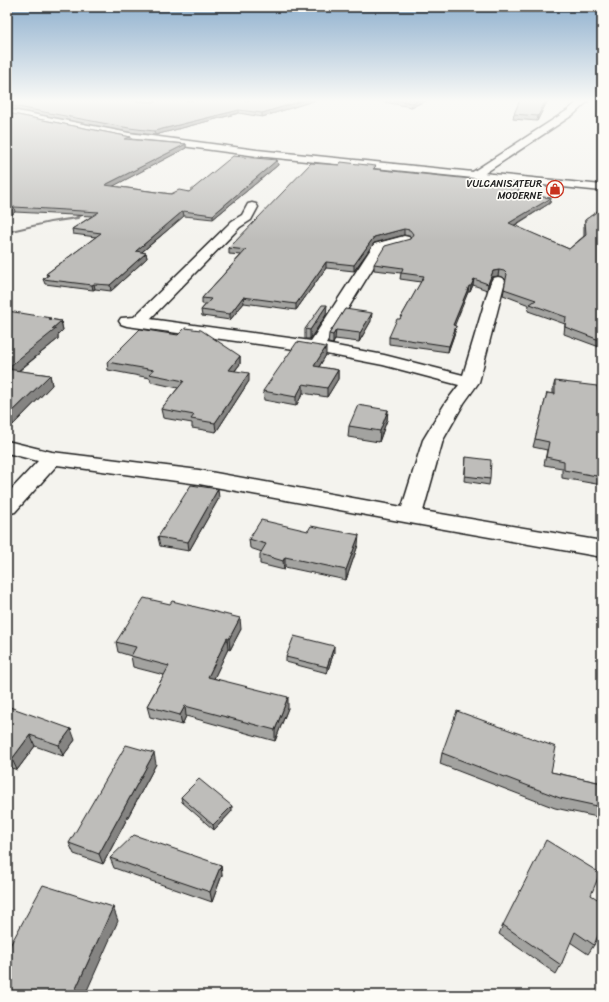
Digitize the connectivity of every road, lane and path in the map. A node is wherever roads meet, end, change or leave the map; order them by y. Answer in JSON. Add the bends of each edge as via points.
{"nodes":[{"id":1,"x":210,"y":147,"type":"edge"},
{"id":2,"x":518,"y":147,"type":"edge"},
{"id":3,"x":475,"y":175,"type":"junction"},
{"id":4,"x":602,"y":188,"type":"edge"},
{"id":5,"x":252,"y":207,"type":"dead end"},
{"id":6,"x":404,"y":240,"type":"edge"},
{"id":7,"x":498,"y":281,"type":"dead end"},
{"id":8,"x":316,"y":347,"type":"junction"},
{"id":9,"x":470,"y":382,"type":"junction"},
{"id":10,"x":7,"y":447,"type":"edge"},
{"id":11,"x":52,"y":458,"type":"junction"},
{"id":12,"x":7,"y":507,"type":"edge"},
{"id":13,"x":410,"y":516,"type":"junction"},
{"id":14,"x":602,"y":549,"type":"edge"}],
"edges":[{"from":1,"to":3,"type":"main road"},
{"from":2,"to":3,"type":"main road"},
{"from":3,"to":4,"type":"main road"},
{"from":5,"to":8,"type":"main road","via":[[250,215],[245,220],[236,224],[132,321]]},
{"from":6,"to":8,"type":"main road","via":[[379,247]]},
{"from":7,"to":9,"type":"main road"},
{"from":8,"to":9,"type":"main road","via":[[384,360]]},
{"from":9,"to":13,"type":"main road","via":[[433,440]]},
{"from":10,"to":11,"type":"main road"},
{"from":11,"to":12,"type":"main road"},
{"from":11,"to":13,"type":"main road","via":[[199,477]]},
{"from":13,"to":14,"type":"main road"}]}
